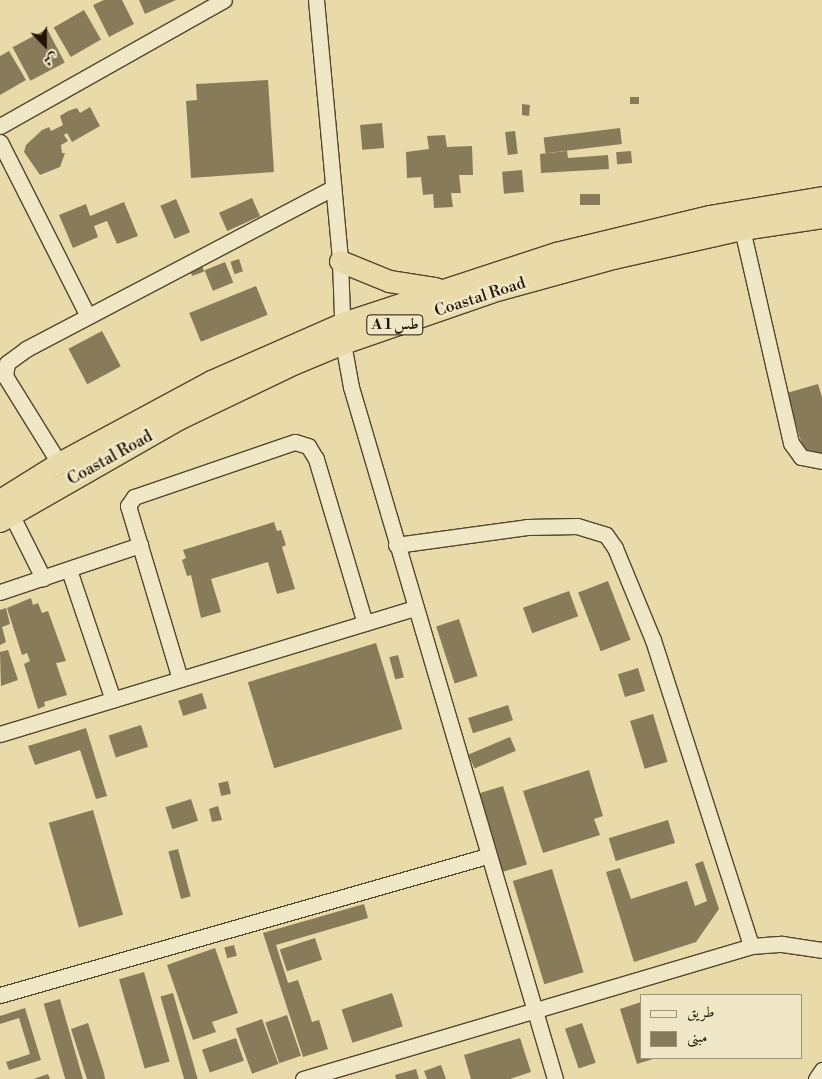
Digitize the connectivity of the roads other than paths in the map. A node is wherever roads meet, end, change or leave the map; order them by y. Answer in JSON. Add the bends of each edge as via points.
{"nodes":[{"id":1,"x":224,"y":0,"type":"edge"},
{"id":2,"x":316,"y":0,"type":"edge"},
{"id":3,"x":0,"y":126,"type":"edge"},
{"id":4,"x":0,"y":142,"type":"edge"},
{"id":5,"x":333,"y":188,"type":"junction"},
{"id":6,"x":822,"y":198,"type":"edge"},
{"id":7,"x":822,"y":217,"type":"edge"},
{"id":8,"x":742,"y":229,"type":"junction"},
{"id":9,"x":340,"y":261,"type":"junction"},
{"id":10,"x":443,"y":288,"type":"junction"},
{"id":11,"x":88,"y":316,"type":"junction"},
{"id":12,"x":343,"y":333,"type":"junction"},
{"id":13,"x":822,"y":461,"type":"edge"},
{"id":14,"x":59,"y":464,"type":"junction"},
{"id":15,"x":4,"y":512,"type":"edge"},
{"id":16,"x":140,"y":545,"type":"junction"},
{"id":17,"x":396,"y":545,"type":"junction"},
{"id":18,"x":69,"y":570,"type":"junction"},
{"id":19,"x":43,"y":578,"type":"junction"},
{"id":20,"x":0,"y":592,"type":"edge"},
{"id":21,"x":415,"y":608,"type":"junction"},
{"id":22,"x":364,"y":623,"type":"junction"},
{"id":23,"x":180,"y":679,"type":"junction"},
{"id":24,"x":114,"y":700,"type":"junction"},
{"id":25,"x":0,"y":734,"type":"edge"},
{"id":26,"x":487,"y":856,"type":"junction"},
{"id":27,"x":750,"y":946,"type":"junction"},
{"id":28,"x":822,"y":950,"type":"edge"},
{"id":29,"x":0,"y":995,"type":"edge"},
{"id":30,"x":532,"y":1009,"type":"junction"},
{"id":31,"x":822,"y":1070,"type":"edge"},
{"id":32,"x":304,"y":1079,"type":"edge"},
{"id":33,"x":555,"y":1079,"type":"edge"},
{"id":34,"x":816,"y":1079,"type":"edge"}],
"edges":[{"from":1,"to":3,"type":"street"},
{"from":2,"to":5,"type":"street"},
{"from":4,"to":11,"type":"street"},
{"from":5,"to":9,"type":"street"},
{"from":5,"to":11,"type":"street"},
{"from":6,"to":10,"type":"highway","name":"Coastal Road","number":"A 1 طس","via":[[637,232]]},
{"from":7,"to":8,"type":"highway","name":"Coastal Road","number":"A 1 طس"},
{"from":8,"to":12,"type":"highway","name":"Coastal Road","number":"A 1 طس","via":[[622,256]]},
{"from":8,"to":13,"type":"street","via":[[792,443],[801,457]]},
{"from":9,"to":10,"type":"highway","via":[[390,281]]},
{"from":9,"to":12,"type":"street"},
{"from":10,"to":12,"type":"highway","name":"Coastal Road","number":"A 1 طس"},
{"from":11,"to":14,"type":"street","via":[[26,348],[7,364],[5,376]]},
{"from":12,"to":14,"type":"highway","name":"Coastal Road","number":"A 1 طس","via":[[211,381]]},
{"from":12,"to":15,"type":"highway","name":"Coastal Road","number":"A 1 طس","via":[[295,363],[178,420]]},
{"from":12,"to":17,"type":"street","via":[[355,403]]},
{"from":14,"to":15,"type":"highway","name":"Coastal Road","number":"A 1 طس"},
{"from":15,"to":19,"type":"street"},
{"from":16,"to":18,"type":"street"},
{"from":16,"to":22,"type":"street","via":[[128,506],[134,498],[295,442],[308,446],[316,459]]},
{"from":16,"to":23,"type":"street"},
{"from":17,"to":21,"type":"street"},
{"from":17,"to":27,"type":"street","via":[[527,527],[577,526],[606,536],[615,548],[653,640]]},
{"from":18,"to":19,"type":"street"},
{"from":18,"to":24,"type":"street"},
{"from":19,"to":20,"type":"street"},
{"from":21,"to":22,"type":"street"},
{"from":21,"to":26,"type":"street"},
{"from":22,"to":23,"type":"street"},
{"from":23,"to":24,"type":"street"},
{"from":24,"to":25,"type":"street"},
{"from":26,"to":29,"type":"street"},
{"from":26,"to":30,"type":"street"},
{"from":27,"to":28,"type":"street","via":[[782,944]]},
{"from":27,"to":30,"type":"street"},
{"from":30,"to":32,"type":"street"},
{"from":30,"to":33,"type":"street"},
{"from":31,"to":34,"type":"street"}]}
